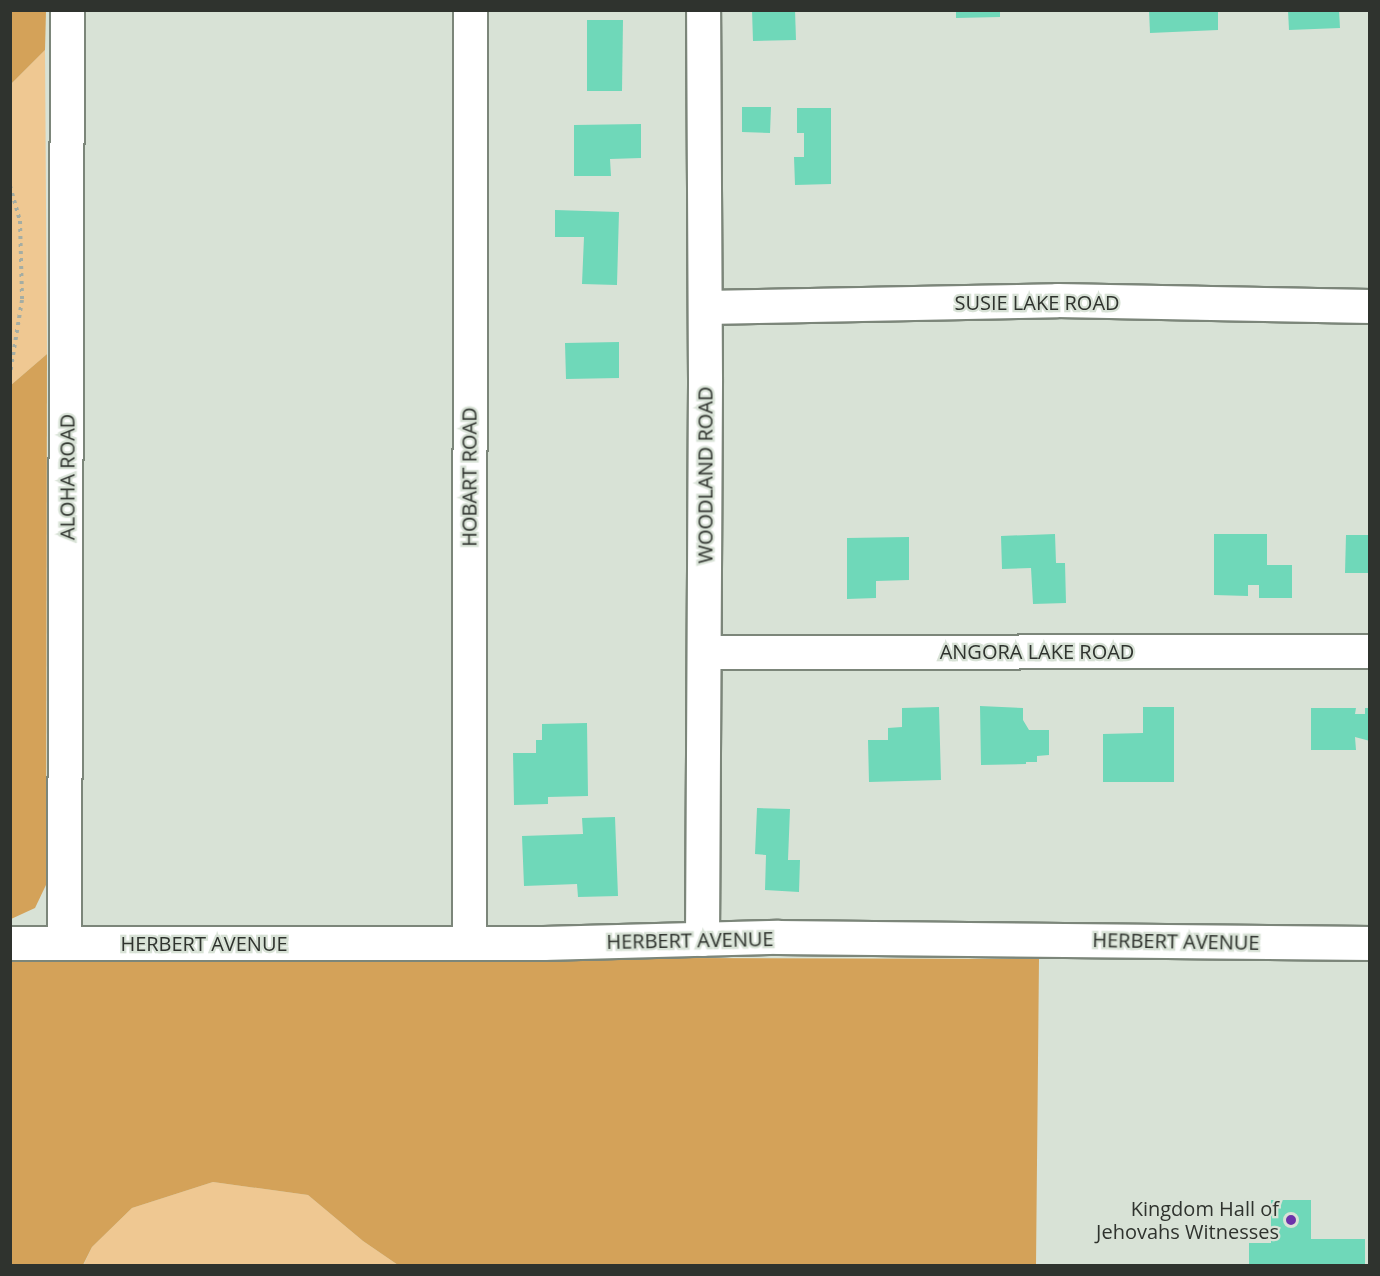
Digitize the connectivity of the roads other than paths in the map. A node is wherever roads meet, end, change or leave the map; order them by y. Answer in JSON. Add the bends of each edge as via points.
{"nodes":[{"id":1,"x":67,"y":10,"type":"edge"},
{"id":2,"x":470,"y":10,"type":"edge"},
{"id":3,"x":703,"y":10,"type":"edge"},
{"id":4,"x":1370,"y":306,"type":"edge"},
{"id":5,"x":705,"y":307,"type":"junction"},
{"id":6,"x":1370,"y":651,"type":"edge"},
{"id":7,"x":704,"y":652,"type":"junction"},
{"id":8,"x":702,"y":939,"type":"junction"},
{"id":9,"x":10,"y":943,"type":"edge"},
{"id":10,"x":64,"y":943,"type":"junction"},
{"id":11,"x":469,"y":943,"type":"junction"},
{"id":12,"x":1370,"y":943,"type":"edge"}],
"edges":[{"from":1,"to":10,"type":"street","name":"ALOHA ROAD"},
{"from":2,"to":11,"type":"street","name":"HOBART ROAD"},
{"from":3,"to":5,"type":"street","name":"WOODLAND ROAD"},
{"from":4,"to":5,"type":"street","name":"SUSIE LAKE ROAD","via":[[1057,300]]},
{"from":5,"to":7,"type":"street","name":"WOODLAND ROAD"},
{"from":6,"to":7,"type":"street","name":"ANGORA LAKE ROAD"},
{"from":7,"to":8,"type":"street","name":"WOODLAND ROAD"},
{"from":8,"to":11,"type":"street","name":"HERBERT AVENUE"},
{"from":8,"to":12,"type":"street","name":"HERBERT AVENUE"},
{"from":9,"to":10,"type":"street","name":"HERBERT AVENUE"},
{"from":10,"to":11,"type":"street","name":"HERBERT AVENUE"}]}
